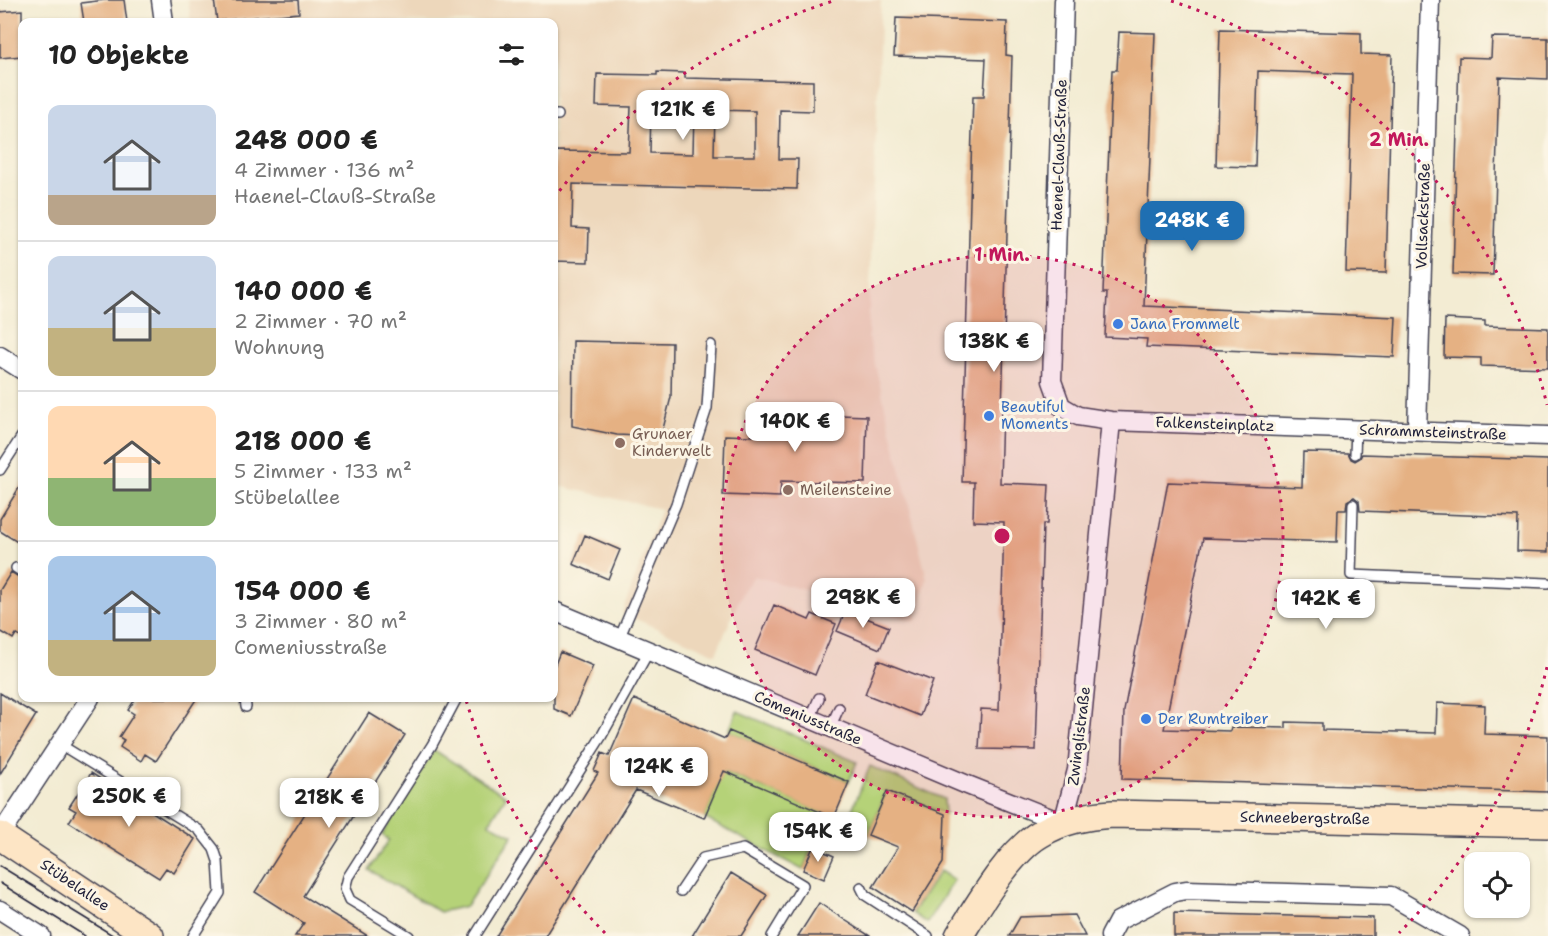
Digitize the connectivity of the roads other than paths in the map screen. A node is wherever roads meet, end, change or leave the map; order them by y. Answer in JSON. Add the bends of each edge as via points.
{"nodes":[{"id":1,"x":161,"y":0,"type":"edge"},
{"id":2,"x":1064,"y":0,"type":"edge"},
{"id":3,"x":1430,"y":0,"type":"edge"},
{"id":4,"x":163,"y":18,"type":"edge"},
{"id":5,"x":711,"y":345,"type":"dead end"},
{"id":6,"x":0,"y":356,"type":"edge"},
{"id":7,"x":18,"y":367,"type":"edge"},
{"id":8,"x":1052,"y":381,"type":"joint"},
{"id":9,"x":1111,"y":420,"type":"junction"},
{"id":10,"x":1318,"y":428,"type":"joint"},
{"id":11,"x":1356,"y":429,"type":"junction"},
{"id":12,"x":1417,"y":431,"type":"junction"},
{"id":13,"x":1548,"y":436,"type":"edge"},
{"id":14,"x":18,"y":442,"type":"edge"},
{"id":15,"x":1355,"y":454,"type":"dead end"},
{"id":16,"x":0,"y":470,"type":"edge"},
{"id":17,"x":1353,"y":504,"type":"dead end"},
{"id":18,"x":1548,"y":583,"type":"edge"},
{"id":19,"x":558,"y":613,"type":"edge"},
{"id":20,"x":619,"y":639,"type":"junction"},
{"id":21,"x":649,"y":651,"type":"junction"},
{"id":22,"x":819,"y":698,"type":"dead end"},
{"id":23,"x":88,"y":702,"type":"edge"},
{"id":24,"x":455,"y":702,"type":"edge"},
{"id":25,"x":839,"y":708,"type":"dead end"},
{"id":26,"x":810,"y":719,"type":"junction"},
{"id":27,"x":830,"y":728,"type":"junction"},
{"id":28,"x":61,"y":745,"type":"junction"},
{"id":29,"x":1063,"y":823,"type":"junction"},
{"id":30,"x":1548,"y":824,"type":"edge"},
{"id":31,"x":0,"y":835,"type":"edge"},
{"id":32,"x":861,"y":887,"type":"dead end"},
{"id":33,"x":681,"y":891,"type":"dead end"},
{"id":34,"x":0,"y":910,"type":"edge"},
{"id":35,"x":1112,"y":932,"type":"edge"},
{"id":36,"x":41,"y":936,"type":"edge"},
{"id":37,"x":150,"y":936,"type":"edge"},
{"id":38,"x":193,"y":936,"type":"edge"},
{"id":39,"x":409,"y":936,"type":"edge"},
{"id":40,"x":475,"y":936,"type":"edge"},
{"id":41,"x":772,"y":936,"type":"edge"},
{"id":42,"x":928,"y":936,"type":"edge"},
{"id":43,"x":959,"y":936,"type":"edge"},
{"id":44,"x":1460,"y":936,"type":"edge"}],
"edges":[{"from":1,"to":4,"type":"street"},
{"from":2,"to":8,"type":"street","name":"Haenel-Clauß-Straße"},
{"from":3,"to":12,"type":"street","name":"Vollsackstraße"},
{"from":5,"to":20,"type":"lane","via":[[707,408],[676,504]]},
{"from":6,"to":7,"type":"street"},
{"from":8,"to":9,"type":"street","name":"Falkensteinplatz","via":[[1061,406],[1078,416]]},
{"from":9,"to":10,"type":"street","name":"Falkensteinplatz"},
{"from":9,"to":29,"type":"street","name":"Zwinglistraße","via":[[1077,770]]},
{"from":10,"to":11,"type":"street","name":"Schrammsteinstraße"},
{"from":11,"to":12,"type":"street","name":"Schrammsteinstraße"},
{"from":11,"to":15,"type":"lane"},
{"from":12,"to":13,"type":"street","name":"Schrammsteinstraße"},
{"from":14,"to":16,"type":"lane"},
{"from":17,"to":18,"type":"lane","via":[[1351,575]]},
{"from":19,"to":20,"type":"street","name":"Comeniusstraße"},
{"from":20,"to":21,"type":"street","name":"Comeniusstraße"},
{"from":21,"to":26,"type":"street","name":"Comeniusstraße"},
{"from":21,"to":40,"type":"lane","via":[[601,737]]},
{"from":22,"to":26,"type":"lane"},
{"from":23,"to":28,"type":"street"},
{"from":24,"to":39,"type":"lane","via":[[348,877],[345,889],[351,900]]},
{"from":25,"to":27,"type":"lane"},
{"from":26,"to":27,"type":"street","name":"Comeniusstraße"},
{"from":27,"to":29,"type":"street","name":"Comeniusstraße"},
{"from":28,"to":31,"type":"street"},
{"from":28,"to":38,"type":"lane","via":[[199,830],[214,849],[220,893]]},
{"from":29,"to":30,"type":"street","name":"Schneebergstraße","via":[[1084,816],[1112,814]]},
{"from":29,"to":43,"type":"street","via":[[1038,834],[1015,856]]},
{"from":31,"to":37,"type":"street","name":"Stübelallee"},
{"from":32,"to":42,"type":"lane","via":[[865,895]]},
{"from":33,"to":41,"type":"lane","via":[[703,858],[743,849],[803,885]]},
{"from":34,"to":36,"type":"street"},
{"from":35,"to":44,"type":"street","via":[[1118,921],[1186,890],[1391,896]]}]}
